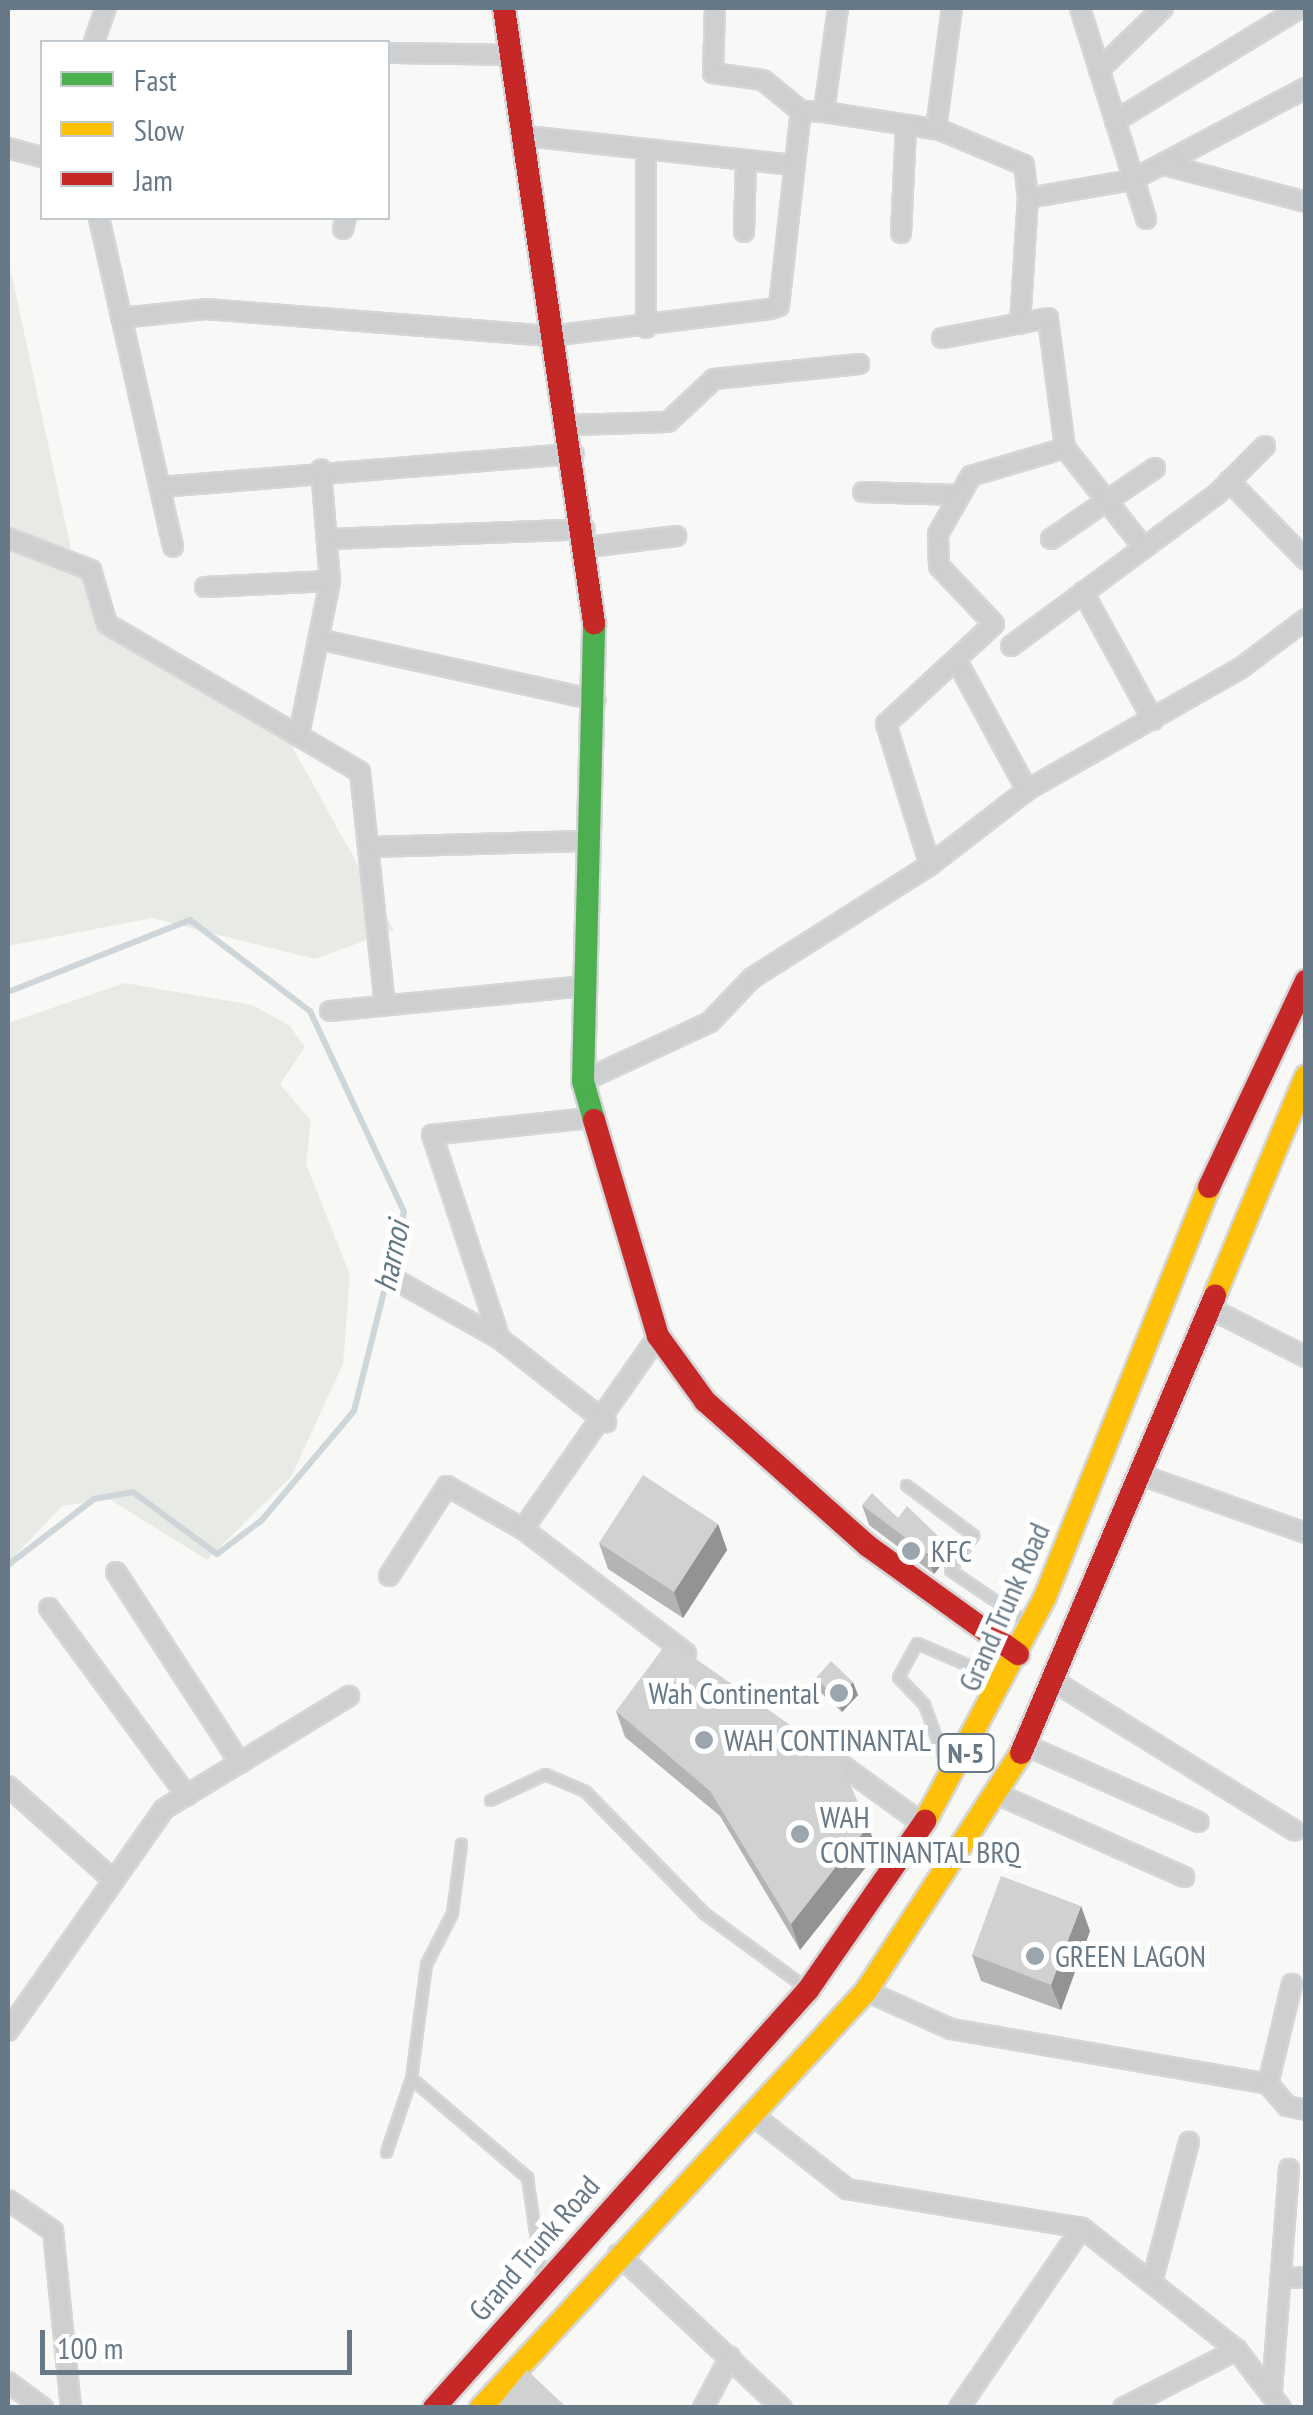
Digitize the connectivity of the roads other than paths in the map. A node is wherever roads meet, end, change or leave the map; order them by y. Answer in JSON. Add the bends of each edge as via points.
{"nodes":[{"id":1,"x":106,"y":8,"type":"edge"},
{"id":2,"x":504,"y":8,"type":"edge"},
{"id":3,"x":715,"y":8,"type":"edge"},
{"id":4,"x":838,"y":8,"type":"edge"},
{"id":5,"x":952,"y":8,"type":"edge"},
{"id":6,"x":1080,"y":8,"type":"edge"},
{"id":7,"x":1163,"y":8,"type":"edge"},
{"id":8,"x":1300,"y":8,"type":"edge"},
{"id":9,"x":95,"y":40,"type":"edge"},
{"id":10,"x":390,"y":53,"type":"edge"},
{"id":11,"x":510,"y":56,"type":"junction"},
{"id":12,"x":1100,"y":70,"type":"junction"},
{"id":13,"x":1306,"y":88,"type":"edge"},
{"id":14,"x":801,"y":111,"type":"junction"},
{"id":15,"x":824,"y":112,"type":"junction"},
{"id":16,"x":1115,"y":122,"type":"junction"},
{"id":17,"x":906,"y":125,"type":"junction"},
{"id":18,"x":936,"y":129,"type":"junction"},
{"id":19,"x":526,"y":136,"type":"junction"},
{"id":20,"x":8,"y":148,"type":"edge"},
{"id":21,"x":646,"y":151,"type":"junction"},
{"id":22,"x":40,"y":156,"type":"edge"},
{"id":23,"x":746,"y":162,"type":"junction"},
{"id":24,"x":1165,"y":164,"type":"junction"},
{"id":25,"x":793,"y":166,"type":"junction"},
{"id":26,"x":1132,"y":180,"type":"junction"},
{"id":27,"x":1028,"y":198,"type":"junction"},
{"id":28,"x":1306,"y":202,"type":"edge"},
{"id":29,"x":1146,"y":219,"type":"dead end"},
{"id":30,"x":99,"y":220,"type":"edge"},
{"id":31,"x":744,"y":232,"type":"dead end"},
{"id":32,"x":901,"y":233,"type":"dead end"},
{"id":33,"x":121,"y":318,"type":"junction"},
{"id":34,"x":1020,"y":324,"type":"junction"},
{"id":35,"x":646,"y":328,"type":"junction"},
{"id":36,"x":550,"y":336,"type":"junction"},
{"id":37,"x":942,"y":338,"type":"dead end"},
{"id":38,"x":859,"y":364,"type":"dead end"},
{"id":39,"x":571,"y":425,"type":"junction"},
{"id":40,"x":1265,"y":446,"type":"dead end"},
{"id":41,"x":1066,"y":448,"type":"junction"},
{"id":42,"x":574,"y":454,"type":"junction"},
{"id":43,"x":1155,"y":468,"type":"dead end"},
{"id":44,"x":321,"y":469,"type":"junction"},
{"id":45,"x":1230,"y":481,"type":"junction"},
{"id":46,"x":160,"y":487,"type":"junction"},
{"id":47,"x":864,"y":492,"type":"dead end"},
{"id":48,"x":956,"y":495,"type":"junction"},
{"id":49,"x":1106,"y":500,"type":"junction"},
{"id":50,"x":676,"y":536,"type":"dead end"},
{"id":51,"x":8,"y":538,"type":"edge"},
{"id":52,"x":587,"y":538,"type":"junction"},
{"id":53,"x":329,"y":539,"type":"junction"},
{"id":54,"x":1051,"y":539,"type":"dead end"},
{"id":55,"x":173,"y":547,"type":"dead end"},
{"id":56,"x":1144,"y":548,"type":"junction"},
{"id":57,"x":1306,"y":560,"type":"edge"},
{"id":58,"x":330,"y":581,"type":"junction"},
{"id":59,"x":205,"y":587,"type":"dead end"},
{"id":60,"x":1084,"y":592,"type":"junction"},
{"id":61,"x":1306,"y":619,"type":"edge"},
{"id":62,"x":322,"y":640,"type":"junction"},
{"id":63,"x":1010,"y":646,"type":"dead end"},
{"id":64,"x":957,"y":661,"type":"junction"},
{"id":65,"x":596,"y":700,"type":"junction"},
{"id":66,"x":1153,"y":720,"type":"junction"},
{"id":67,"x":300,"y":728,"type":"junction"},
{"id":68,"x":1026,"y":790,"type":"junction"},
{"id":69,"x":591,"y":841,"type":"junction"},
{"id":70,"x":371,"y":847,"type":"junction"},
{"id":71,"x":930,"y":865,"type":"junction"},
{"id":72,"x":1306,"y":981,"type":"edge"},
{"id":73,"x":586,"y":986,"type":"junction"},
{"id":74,"x":386,"y":1004,"type":"junction"},
{"id":75,"x":330,"y":1011,"type":"dead end"},
{"id":76,"x":1306,"y":1076,"type":"edge"},
{"id":77,"x":583,"y":1081,"type":"junction"},
{"id":78,"x":590,"y":1118,"type":"junction"},
{"id":79,"x":394,"y":1278,"type":"dead end"},
{"id":80,"x":1209,"y":1308,"type":"junction"},
{"id":81,"x":658,"y":1336,"type":"junction"},
{"id":82,"x":500,"y":1339,"type":"junction"},
{"id":83,"x":1306,"y":1357,"type":"edge"},
{"id":84,"x":606,"y":1422,"type":"junction"},
{"id":85,"x":1141,"y":1476,"type":"junction"},
{"id":86,"x":906,"y":1485,"type":"dead end"},
{"id":87,"x":523,"y":1529,"type":"junction"},
{"id":88,"x":1306,"y":1533,"type":"edge"},
{"id":89,"x":116,"y":1572,"type":"dead end"},
{"id":90,"x":388,"y":1576,"type":"dead end"},
{"id":91,"x":48,"y":1608,"type":"dead end"},
{"id":92,"x":1032,"y":1625,"type":"junction"},
{"id":93,"x":1018,"y":1654,"type":"junction"},
{"id":94,"x":701,"y":1664,"type":"edge"},
{"id":95,"x":1003,"y":1680,"type":"junction"},
{"id":96,"x":1055,"y":1682,"type":"junction"},
{"id":97,"x":349,"y":1696,"type":"dead end"},
{"id":98,"x":993,"y":1708,"type":"junction"},
{"id":99,"x":1030,"y":1736,"type":"junction"},
{"id":100,"x":812,"y":1744,"type":"edge"},
{"id":101,"x":240,"y":1763,"type":"junction"},
{"id":102,"x":951,"y":1778,"type":"junction"},
{"id":103,"x":8,"y":1786,"type":"edge"},
{"id":104,"x":997,"y":1794,"type":"junction"},
{"id":105,"x":186,"y":1796,"type":"junction"},
{"id":106,"x":490,"y":1800,"type":"dead end"},
{"id":107,"x":1198,"y":1822,"type":"dead end"},
{"id":108,"x":924,"y":1824,"type":"junction"},
{"id":109,"x":1295,"y":1832,"type":"dead end"},
{"id":110,"x":461,"y":1844,"type":"dead end"},
{"id":111,"x":1184,"y":1877,"type":"dead end"},
{"id":112,"x":111,"y":1878,"type":"junction"},
{"id":113,"x":1292,"y":1984,"type":"dead end"},
{"id":114,"x":808,"y":1990,"type":"junction"},
{"id":115,"x":866,"y":1991,"type":"junction"},
{"id":116,"x":8,"y":2031,"type":"edge"},
{"id":117,"x":411,"y":2078,"type":"junction"},
{"id":118,"x":1268,"y":2084,"type":"junction"},
{"id":119,"x":1306,"y":2110,"type":"edge"},
{"id":120,"x":750,"y":2113,"type":"junction"},
{"id":121,"x":1188,"y":2142,"type":"dead end"},
{"id":122,"x":386,"y":2152,"type":"dead end"},
{"id":123,"x":1289,"y":2170,"type":"dead end"},
{"id":124,"x":8,"y":2200,"type":"edge"},
{"id":125,"x":1082,"y":2228,"type":"junction"},
{"id":126,"x":618,"y":2254,"type":"junction"},
{"id":127,"x":1306,"y":2277,"type":"edge"},
{"id":128,"x":1282,"y":2278,"type":"junction"},
{"id":129,"x":542,"y":2282,"type":"junction"},
{"id":130,"x":1152,"y":2282,"type":"junction"},
{"id":131,"x":1237,"y":2350,"type":"junction"},
{"id":132,"x":730,"y":2358,"type":"junction"},
{"id":133,"x":8,"y":2382,"type":"edge"},
{"id":134,"x":1272,"y":2390,"type":"junction"},
{"id":135,"x":43,"y":2408,"type":"edge"},
{"id":136,"x":71,"y":2408,"type":"edge"},
{"id":137,"x":434,"y":2408,"type":"edge"},
{"id":138,"x":480,"y":2408,"type":"edge"},
{"id":139,"x":703,"y":2408,"type":"edge"},
{"id":140,"x":782,"y":2408,"type":"edge"},
{"id":141,"x":959,"y":2408,"type":"edge"},
{"id":142,"x":1123,"y":2408,"type":"edge"},
{"id":143,"x":1281,"y":2408,"type":"edge"}],
"edges":[{"from":1,"to":9,"type":"street"},
{"from":2,"to":11,"type":"main road"},
{"from":3,"to":14,"type":"street","via":[[713,73],[762,80]]},
{"from":4,"to":15,"type":"street"},
{"from":5,"to":18,"type":"street"},
{"from":6,"to":12,"type":"street"},
{"from":7,"to":12,"type":"street"},
{"from":8,"to":16,"type":"street"},
{"from":10,"to":11,"type":"street"},
{"from":11,"to":19,"type":"main road"},
{"from":12,"to":16,"type":"street"},
{"from":13,"to":24,"type":"street"},
{"from":14,"to":15,"type":"street"},
{"from":14,"to":25,"type":"street"},
{"from":15,"to":17,"type":"street"},
{"from":16,"to":26,"type":"street"},
{"from":17,"to":18,"type":"street"},
{"from":17,"to":32,"type":"street"},
{"from":18,"to":27,"type":"street","via":[[1024,166]]},
{"from":19,"to":21,"type":"street"},
{"from":19,"to":36,"type":"main road"},
{"from":20,"to":22,"type":"street"},
{"from":21,"to":23,"type":"street"},
{"from":21,"to":35,"type":"street"},
{"from":23,"to":25,"type":"street"},
{"from":23,"to":31,"type":"street"},
{"from":24,"to":26,"type":"street"},
{"from":24,"to":28,"type":"street"},
{"from":25,"to":35,"type":"street","via":[[779,306]]},
{"from":26,"to":27,"type":"street"},
{"from":26,"to":29,"type":"street"},
{"from":27,"to":34,"type":"street"},
{"from":30,"to":33,"type":"street"},
{"from":33,"to":36,"type":"street","via":[[206,310]]},
{"from":33,"to":46,"type":"street"},
{"from":34,"to":37,"type":"street"},
{"from":34,"to":41,"type":"street","via":[[1048,318]]},
{"from":35,"to":36,"type":"street"},
{"from":36,"to":39,"type":"main road"},
{"from":38,"to":39,"type":"street","via":[[714,380],[668,422]]},
{"from":39,"to":42,"type":"main road"},
{"from":40,"to":45,"type":"street"},
{"from":41,"to":48,"type":"street","via":[[971,476]]},
{"from":41,"to":49,"type":"street"},
{"from":42,"to":44,"type":"street"},
{"from":42,"to":52,"type":"main road"},
{"from":43,"to":49,"type":"street"},
{"from":44,"to":46,"type":"street"},
{"from":44,"to":53,"type":"street"},
{"from":45,"to":56,"type":"street"},
{"from":45,"to":57,"type":"street"},
{"from":46,"to":55,"type":"street"},
{"from":47,"to":48,"type":"street"},
{"from":48,"to":64,"type":"street","via":[[938,534],[939,566],[994,624]]},
{"from":49,"to":54,"type":"street"},
{"from":49,"to":56,"type":"street"},
{"from":50,"to":52,"type":"street"},
{"from":51,"to":67,"type":"street","via":[[91,570],[107,624]]},
{"from":52,"to":53,"type":"street"},
{"from":52,"to":65,"type":"main road"},
{"from":53,"to":58,"type":"street"},
{"from":56,"to":60,"type":"street"},
{"from":58,"to":59,"type":"street"},
{"from":58,"to":62,"type":"street"},
{"from":60,"to":63,"type":"street"},
{"from":60,"to":66,"type":"street"},
{"from":61,"to":66,"type":"street"},
{"from":62,"to":65,"type":"street"},
{"from":62,"to":67,"type":"street"},
{"from":64,"to":68,"type":"street"},
{"from":64,"to":71,"type":"street","via":[[885,731]]},
{"from":65,"to":69,"type":"main road"},
{"from":66,"to":68,"type":"street"},
{"from":67,"to":70,"type":"street","via":[[360,772]]},
{"from":68,"to":71,"type":"street"},
{"from":69,"to":70,"type":"street"},
{"from":69,"to":73,"type":"main road"},
{"from":70,"to":74,"type":"street"},
{"from":71,"to":77,"type":"street","via":[[752,978],[710,1022]]},
{"from":72,"to":92,"type":"main road","name":"Grand Trunk Road","number":"N-5","via":[[1198,1207]]},
{"from":73,"to":74,"type":"street"},
{"from":73,"to":77,"type":"main road"},
{"from":74,"to":75,"type":"street"},
{"from":76,"to":80,"type":"main road","number":"N-5"},
{"from":77,"to":78,"type":"main road"},
{"from":78,"to":81,"type":"main road"},
{"from":78,"to":82,"type":"street","via":[[432,1134]]},
{"from":79,"to":82,"type":"street"},
{"from":80,"to":83,"type":"street"},
{"from":80,"to":85,"type":"main road","number":"N-5"},
{"from":81,"to":84,"type":"street"},
{"from":81,"to":93,"type":"main road","via":[[735,1428],[868,1546]]},
{"from":82,"to":84,"type":"street"},
{"from":84,"to":87,"type":"street"},
{"from":85,"to":88,"type":"street"},
{"from":85,"to":96,"type":"main road","number":"N-5"},
{"from":86,"to":92,"type":"lane","via":[[973,1534],[950,1570]]},
{"from":87,"to":90,"type":"street","via":[[448,1486]]},
{"from":87,"to":94,"type":"street"},
{"from":89,"to":101,"type":"street"},
{"from":91,"to":105,"type":"street"},
{"from":92,"to":93,"type":"main road","name":"Grand Trunk Road","number":"N-5"},
{"from":93,"to":95,"type":"main road","name":"Grand Trunk Road","number":"N-5"},
{"from":95,"to":98,"type":"main road","name":"Grand Trunk Road","number":"N-5"},
{"from":95,"to":102,"type":"lane","via":[[917,1642],[898,1677],[924,1704]]},
{"from":96,"to":99,"type":"main road","number":"N-5"},
{"from":96,"to":109,"type":"street"},
{"from":97,"to":101,"type":"street"},
{"from":98,"to":99,"type":"main road"},
{"from":98,"to":102,"type":"main road","name":"Grand Trunk Road","number":"N-5"},
{"from":99,"to":104,"type":"main road","number":"N-5"},
{"from":99,"to":107,"type":"street"},
{"from":100,"to":108,"type":"street"},
{"from":101,"to":105,"type":"street"},
{"from":102,"to":108,"type":"main road","name":"Grand Trunk Road","number":"N-5"},
{"from":103,"to":112,"type":"street"},
{"from":104,"to":111,"type":"street"},
{"from":104,"to":115,"type":"main road","number":"N-5"},
{"from":105,"to":112,"type":"street","via":[[164,1810]]},
{"from":106,"to":114,"type":"lane","via":[[545,1774],[585,1791],[704,1914]]},
{"from":108,"to":114,"type":"main road","name":"Grand Trunk Road","number":"N-5"},
{"from":110,"to":117,"type":"lane","via":[[452,1914],[426,1964]]},
{"from":112,"to":116,"type":"street"},
{"from":113,"to":118,"type":"street"},
{"from":114,"to":129,"type":"main road","name":"Grand Trunk Road","number":"N-5"},
{"from":115,"to":118,"type":"street","via":[[951,2029]]},
{"from":115,"to":120,"type":"main road","number":"N-5"},
{"from":117,"to":122,"type":"lane"},
{"from":117,"to":129,"type":"lane","via":[[527,2177]]},
{"from":118,"to":119,"type":"street","via":[[1287,2106]]},
{"from":120,"to":125,"type":"street","via":[[847,2189]]},
{"from":120,"to":126,"type":"main road","number":"N-5"},
{"from":121,"to":130,"type":"street"},
{"from":123,"to":128,"type":"street"},
{"from":124,"to":136,"type":"street","via":[[53,2231]]},
{"from":125,"to":130,"type":"street"},
{"from":125,"to":141,"type":"street"},
{"from":126,"to":132,"type":"street"},
{"from":126,"to":138,"type":"main road","number":"N-5"},
{"from":127,"to":128,"type":"street"},
{"from":128,"to":134,"type":"street"},
{"from":129,"to":137,"type":"main road","name":"Grand Trunk Road","number":"N-5"},
{"from":130,"to":131,"type":"street"},
{"from":131,"to":134,"type":"street"},
{"from":131,"to":142,"type":"street"},
{"from":132,"to":139,"type":"street"},
{"from":132,"to":140,"type":"street"},
{"from":133,"to":135,"type":"street"},
{"from":134,"to":143,"type":"street"}]}
